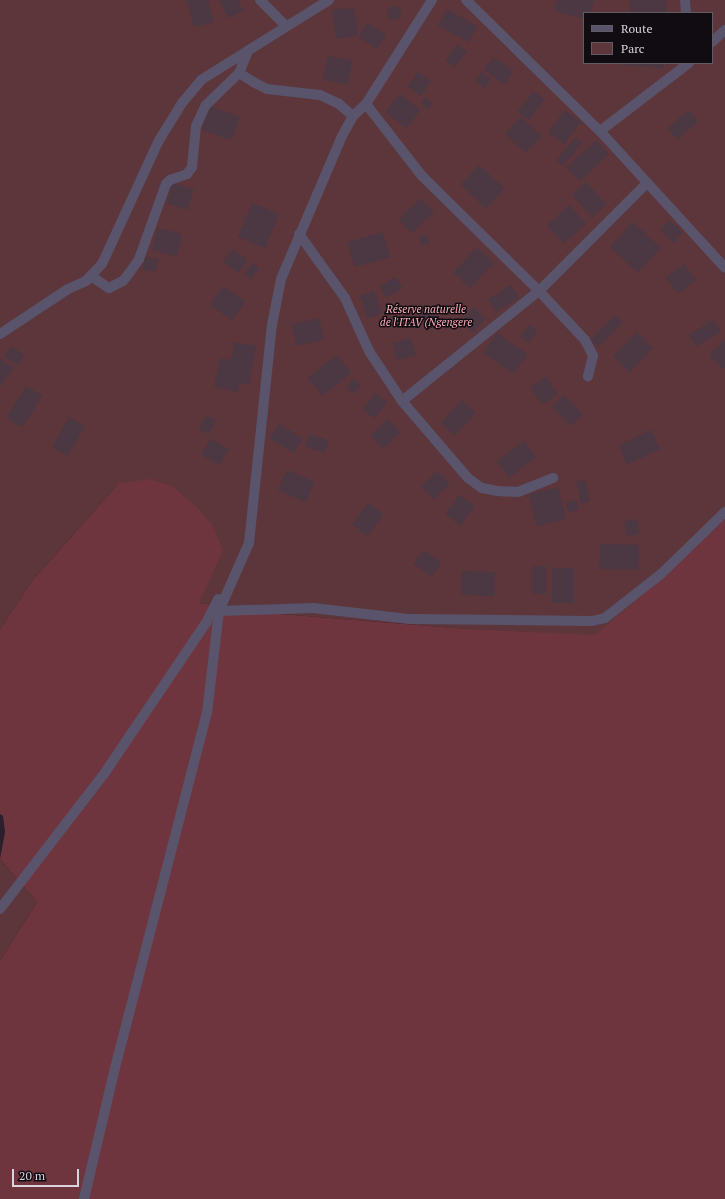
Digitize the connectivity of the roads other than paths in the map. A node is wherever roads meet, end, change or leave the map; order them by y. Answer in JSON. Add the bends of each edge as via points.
{"nodes":[{"id":1,"x":260,"y":0,"type":"edge"},
{"id":2,"x":329,"y":0,"type":"edge"},
{"id":3,"x":432,"y":0,"type":"edge"},
{"id":4,"x":466,"y":0,"type":"edge"},
{"id":5,"x":685,"y":0,"type":"edge"},
{"id":6,"x":686,"y":12,"type":"edge"},
{"id":7,"x":286,"y":26,"type":"junction"},
{"id":8,"x":725,"y":30,"type":"edge"},
{"id":9,"x":713,"y":41,"type":"edge"},
{"id":10,"x":248,"y":51,"type":"junction"},
{"id":11,"x":687,"y":64,"type":"edge"},
{"id":12,"x":239,"y":72,"type":"junction"},
{"id":13,"x":366,"y":104,"type":"junction"},
{"id":14,"x":354,"y":116,"type":"junction"},
{"id":15,"x":600,"y":131,"type":"junction"},
{"id":16,"x":647,"y":183,"type":"junction"},
{"id":17,"x":299,"y":234,"type":"junction"},
{"id":18,"x":725,"y":268,"type":"edge"},
{"id":19,"x":91,"y":276,"type":"junction"},
{"id":20,"x":539,"y":290,"type":"junction"},
{"id":21,"x":0,"y":334,"type":"edge"},
{"id":22,"x":588,"y":376,"type":"dead end"},
{"id":23,"x":402,"y":401,"type":"junction"},
{"id":24,"x":553,"y":478,"type":"dead end"},
{"id":25,"x":725,"y":512,"type":"edge"},
{"id":26,"x":249,"y":543,"type":"junction"},
{"id":27,"x":219,"y":611,"type":"junction"},
{"id":28,"x":0,"y":909,"type":"edge"},
{"id":29,"x":84,"y":1199,"type":"edge"}],
"edges":[{"from":1,"to":7,"type":"street"},
{"from":2,"to":7,"type":"street"},
{"from":3,"to":13,"type":"street"},
{"from":4,"to":15,"type":"street"},
{"from":5,"to":6,"type":"street"},
{"from":7,"to":10,"type":"street"},
{"from":8,"to":9,"type":"street"},
{"from":10,"to":12,"type":"street"},
{"from":10,"to":19,"type":"street","via":[[201,80],[182,103],[147,163],[102,264]]},
{"from":11,"to":15,"type":"street"},
{"from":12,"to":14,"type":"street","via":[[267,89],[320,94]]},
{"from":12,"to":19,"type":"street","via":[[206,105],[196,126],[192,167],[187,174],[166,184],[139,259],[130,272],[123,281],[109,288]]},
{"from":13,"to":14,"type":"street"},
{"from":13,"to":20,"type":"street","via":[[422,176]]},
{"from":14,"to":17,"type":"street","via":[[342,136]]},
{"from":15,"to":16,"type":"street"},
{"from":16,"to":18,"type":"street"},
{"from":16,"to":20,"type":"street"},
{"from":17,"to":23,"type":"street","via":[[345,298],[369,351]]},
{"from":17,"to":26,"type":"street","via":[[281,279],[272,325]]},
{"from":19,"to":21,"type":"street"},
{"from":20,"to":22,"type":"street","via":[[585,340],[593,356]]},
{"from":20,"to":23,"type":"street"},
{"from":23,"to":24,"type":"street","via":[[468,478],[482,488],[518,492]]},
{"from":25,"to":27,"type":"street","via":[[661,574],[605,618],[592,621],[410,619],[306,608]]},
{"from":26,"to":27,"type":"street"},
{"from":26,"to":28,"type":"street","via":[[206,623],[109,768]]},
{"from":27,"to":29,"type":"street","via":[[207,713],[115,1068]]}]}
